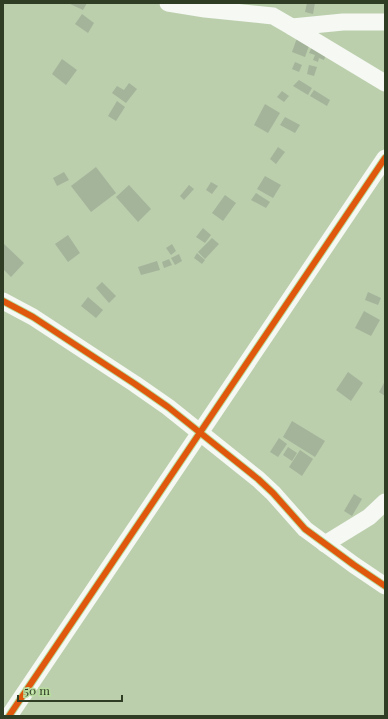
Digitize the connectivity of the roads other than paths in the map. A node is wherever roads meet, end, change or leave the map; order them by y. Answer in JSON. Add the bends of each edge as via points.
{"nodes":[{"id":1,"x":168,"y":3,"type":"edge"},
{"id":2,"x":385,"y":22,"type":"edge"},
{"id":3,"x":292,"y":27,"type":"junction"},
{"id":4,"x":385,"y":83,"type":"edge"},
{"id":5,"x":385,"y":158,"type":"edge"},
{"id":6,"x":3,"y":301,"type":"edge"},
{"id":7,"x":200,"y":432,"type":"junction"},
{"id":8,"x":385,"y":502,"type":"edge"},
{"id":9,"x":325,"y":544,"type":"junction"},
{"id":10,"x":385,"y":586,"type":"edge"},
{"id":11,"x":9,"y":716,"type":"edge"}],
"edges":[{"from":1,"to":3,"type":"street","via":[[273,16]]},
{"from":2,"to":3,"type":"street","via":[[343,22]]},
{"from":3,"to":4,"type":"street"},
{"from":5,"to":7,"type":"street"},
{"from":6,"to":7,"type":"street","via":[[33,317],[136,384]]},
{"from":7,"to":9,"type":"street","via":[[258,479],[305,529]]},
{"from":7,"to":11,"type":"street"},
{"from":8,"to":9,"type":"street","via":[[369,517]]},
{"from":9,"to":10,"type":"street"}]}
